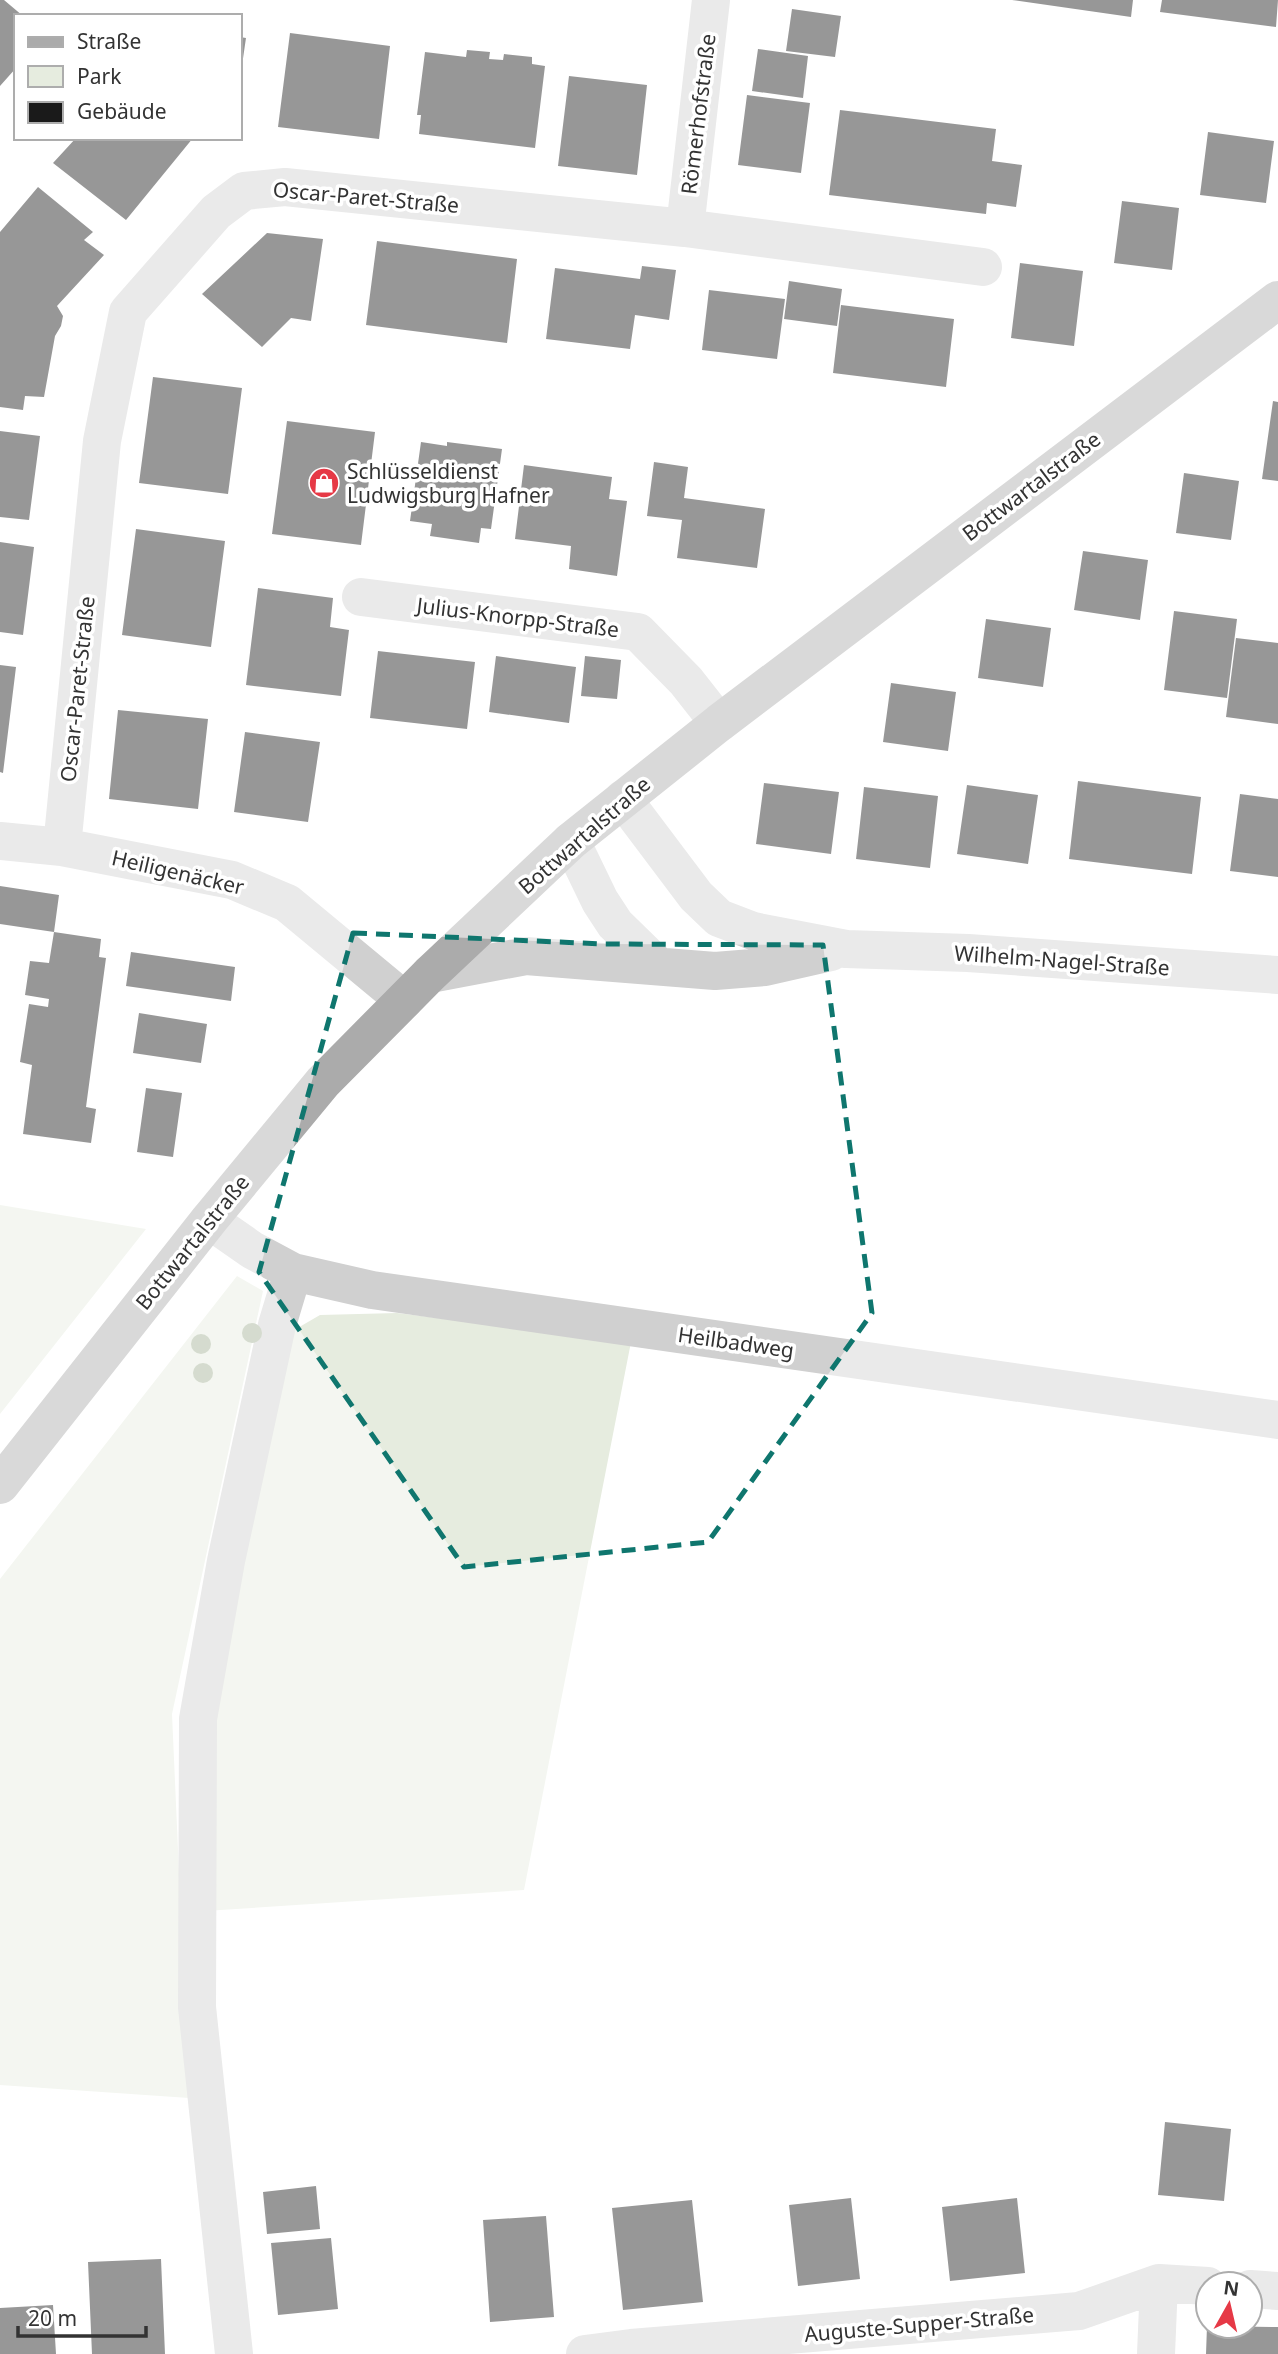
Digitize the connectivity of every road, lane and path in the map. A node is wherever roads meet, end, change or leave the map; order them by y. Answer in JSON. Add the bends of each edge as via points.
{"nodes":[{"id":1,"x":711,"y":0,"type":"edge"},
{"id":2,"x":685,"y":228,"type":"junction"},
{"id":3,"x":983,"y":267,"type":"dead end"},
{"id":4,"x":1278,"y":300,"type":"edge"},
{"id":5,"x":361,"y":597,"type":"dead end"},
{"id":6,"x":719,"y":723,"type":"junction"},
{"id":7,"x":623,"y":799,"type":"junction"},
{"id":8,"x":0,"y":841,"type":"edge"},
{"id":9,"x":571,"y":841,"type":"junction"},
{"id":10,"x":62,"y":847,"type":"junction"},
{"id":11,"x":846,"y":949,"type":"junction"},
{"id":12,"x":656,"y":964,"type":"junction"},
{"id":13,"x":1278,"y":975,"type":"edge"},
{"id":14,"x":417,"y":987,"type":"junction"},
{"id":15,"x":209,"y":1220,"type":"junction"},
{"id":16,"x":292,"y":1272,"type":"junction"},
{"id":17,"x":1278,"y":1420,"type":"edge"},
{"id":18,"x":0,"y":1485,"type":"edge"},
{"id":19,"x":1158,"y":2283,"type":"junction"},
{"id":20,"x":1194,"y":2286,"type":"edge"},
{"id":21,"x":937,"y":2338,"type":"edge"},
{"id":22,"x":234,"y":2354,"type":"edge"},
{"id":23,"x":585,"y":2354,"type":"edge"},
{"id":24,"x":1156,"y":2354,"type":"edge"}],
"edges":[{"from":1,"to":2,"type":"street","name":"Römerhofstraße"},
{"from":2,"to":3,"type":"street","name":"Oscar-Paret-Straße"},
{"from":2,"to":10,"type":"street","name":"Oscar-Paret-Straße","via":[[285,187],[244,191],[216,212],[128,312],[102,441]]},
{"from":4,"to":6,"type":"main road","name":"Bottwartalstraße"},
{"from":5,"to":6,"type":"street","name":"Julius-Knorpp-Straße","via":[[638,632]]},
{"from":6,"to":7,"type":"main road","name":"Bottwartalstraße"},
{"from":7,"to":9,"type":"main road","name":"Bottwartalstraße"},
{"from":7,"to":11,"type":"street","name":"Wilhelm-Nagel-Straße","via":[[696,896],[719,918],[753,931]]},
{"from":8,"to":10,"type":"street","name":"Heiligenäcker"},
{"from":9,"to":12,"type":"street","via":[[615,924]]},
{"from":9,"to":14,"type":"main road","name":"Bottwartalstraße"},
{"from":10,"to":14,"type":"street","name":"Heiligenäcker","via":[[232,880],[286,903]]},
{"from":11,"to":12,"type":"street","name":"Wilhelm-Nagel-Straße","via":[[715,971]]},
{"from":11,"to":13,"type":"street","name":"Wilhelm-Nagel-Straße"},
{"from":12,"to":14,"type":"street","name":"Wilhelm-Nagel-Straße","via":[[526,956]]},
{"from":14,"to":15,"type":"main road","name":"Bottwartalstraße","via":[[323,1082]]},
{"from":15,"to":16,"type":"street","name":"Heilbadweg"},
{"from":15,"to":18,"type":"main road","name":"Bottwartalstraße"},
{"from":16,"to":17,"type":"street","name":"Heilbadweg","via":[[372,1290]]},
{"from":16,"to":22,"type":"street","via":[[226,1561],[198,1719],[197,2007]]},
{"from":19,"to":20,"type":"street","name":"Auguste-Supper-Straße"},
{"from":19,"to":21,"type":"street","name":"Auguste-Supper-Straße","via":[[1079,2311]]},
{"from":19,"to":24,"type":"street"},
{"from":21,"to":23,"type":"street","name":"Auguste-Supper-Straße","via":[[631,2348]]}]}
